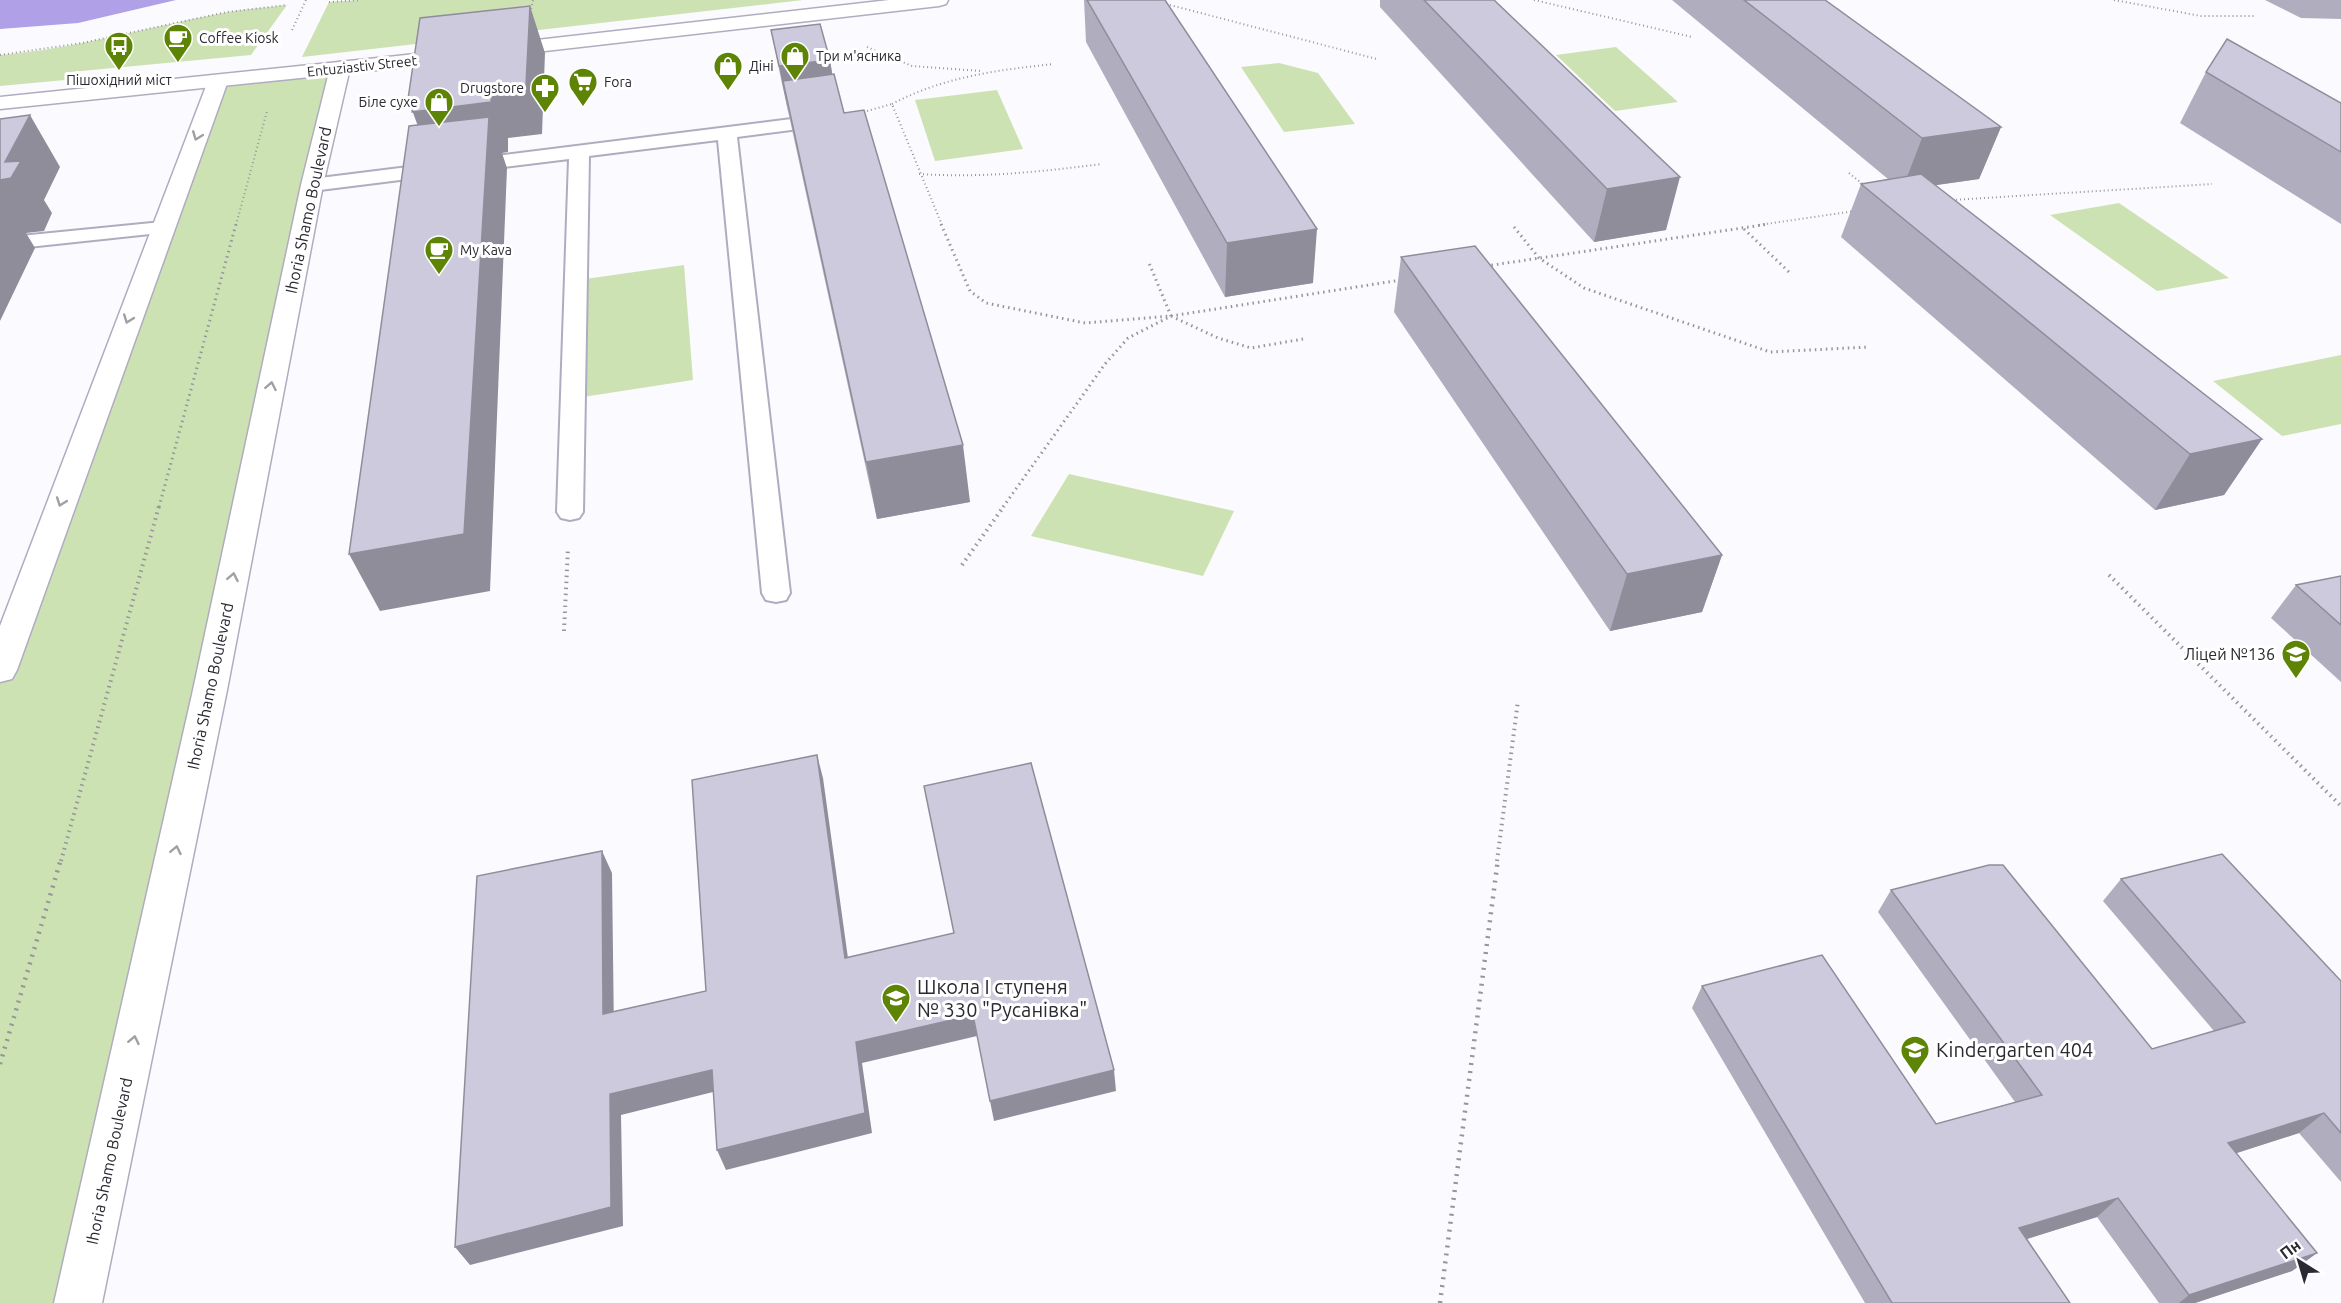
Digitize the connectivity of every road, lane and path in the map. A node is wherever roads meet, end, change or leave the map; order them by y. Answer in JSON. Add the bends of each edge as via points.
{"nodes":[{"id":1,"x":306,"y":0,"type":"edge"},
{"id":2,"x":360,"y":0,"type":"edge"},
{"id":3,"x":939,"y":0,"type":"edge"},
{"id":4,"x":1534,"y":0,"type":"edge"},
{"id":5,"x":2114,"y":0,"type":"edge"},
{"id":6,"x":329,"y":2,"type":"dead end"},
{"id":7,"x":1162,"y":3,"type":"edge"},
{"id":8,"x":287,"y":5,"type":"dead end"},
{"id":9,"x":2256,"y":16,"type":"dead end"},
{"id":10,"x":291,"y":30,"type":"dead end"},
{"id":11,"x":1692,"y":37,"type":"dead end"},
{"id":12,"x":860,"y":44,"type":"dead end"},
{"id":13,"x":0,"y":55,"type":"edge"},
{"id":14,"x":1377,"y":59,"type":"dead end"},
{"id":15,"x":1054,"y":64,"type":"dead end"},
{"id":16,"x":340,"y":68,"type":"junction"},
{"id":17,"x":985,"y":71,"type":"junction"},
{"id":18,"x":218,"y":81,"type":"junction"},
{"id":19,"x":0,"y":103,"type":"edge"},
{"id":20,"x":269,"y":104,"type":"dead end"},
{"id":21,"x":892,"y":104,"type":"junction"},
{"id":22,"x":838,"y":118,"type":"joint"},
{"id":23,"x":727,"y":133,"type":"junction"},
{"id":24,"x":579,"y":152,"type":"junction"},
{"id":25,"x":1102,"y":164,"type":"dead end"},
{"id":26,"x":1849,"y":173,"type":"dead end"},
{"id":27,"x":919,"y":174,"type":"junction"},
{"id":28,"x":2212,"y":184,"type":"dead end"},
{"id":29,"x":312,"y":185,"type":"junction"},
{"id":30,"x":1872,"y":192,"type":"edge"},
{"id":31,"x":1944,"y":201,"type":"edge"},
{"id":32,"x":1865,"y":209,"type":"dead end"},
{"id":33,"x":1514,"y":227,"type":"dead end"},
{"id":34,"x":162,"y":228,"type":"junction"},
{"id":35,"x":1743,"y":229,"type":"junction"},
{"id":36,"x":0,"y":244,"type":"edge"},
{"id":37,"x":1539,"y":258,"type":"junction"},
{"id":38,"x":1149,"y":263,"type":"dead end"},
{"id":39,"x":1481,"y":267,"type":"edge"},
{"id":40,"x":1790,"y":272,"type":"dead end"},
{"id":41,"x":1401,"y":280,"type":"dead end"},
{"id":42,"x":1171,"y":316,"type":"junction"},
{"id":43,"x":1303,"y":339,"type":"dead end"},
{"id":44,"x":1869,"y":347,"type":"dead end"},
{"id":45,"x":570,"y":512,"type":"joint"},
{"id":46,"x":962,"y":566,"type":"dead end"},
{"id":47,"x":2109,"y":575,"type":"dead end"},
{"id":48,"x":776,"y":593,"type":"dead end"},
{"id":49,"x":564,"y":631,"type":"dead end"},
{"id":50,"x":0,"y":670,"type":"edge"},
{"id":51,"x":1518,"y":701,"type":"dead end"},
{"id":52,"x":2341,"y":806,"type":"edge"},
{"id":53,"x":0,"y":1064,"type":"edge"},
{"id":54,"x":78,"y":1303,"type":"edge"},
{"id":55,"x":1440,"y":1303,"type":"edge"}],
"edges":[{"from":1,"to":10,"type":"path","bridge":true},
{"from":2,"to":6,"type":"path"},
{"from":3,"to":16,"type":"street","name":"Entuziastiv Street"},
{"from":4,"to":11,"type":"path"},
{"from":5,"to":9,"type":"path","via":[[2201,16]]},
{"from":7,"to":14,"type":"path"},
{"from":8,"to":13,"type":"path","via":[[219,14],[36,52]]},
{"from":12,"to":17,"type":"path","via":[[912,66]]},
{"from":15,"to":17,"type":"path"},
{"from":16,"to":18,"type":"street","name":"Entuziastiv Street"},
{"from":16,"to":29,"type":"street","name":"Ihoria Shamo Boulevard"},
{"from":17,"to":21,"type":"path","via":[[911,93]]},
{"from":18,"to":19,"type":"street","name":"Entuziastiv Street"},
{"from":18,"to":34,"type":"street","one_way":true},
{"from":20,"to":53,"type":"path","via":[[84,782]]},
{"from":21,"to":22,"type":"path"},
{"from":21,"to":27,"type":"path"},
{"from":22,"to":23,"type":"lane"},
{"from":23,"to":24,"type":"lane"},
{"from":23,"to":48,"type":"lane"},
{"from":24,"to":29,"type":"lane"},
{"from":24,"to":45,"type":"lane"},
{"from":25,"to":27,"type":"path","via":[[1012,175]]},
{"from":26,"to":30,"type":"path"},
{"from":27,"to":42,"type":"path","via":[[970,291],[986,303],[1085,323]]},
{"from":28,"to":31,"type":"path"},
{"from":54,"to":29,"type":"street","name":"Ihoria Shamo Boulevard","one_way":true,"via":[[199,740]]},
{"from":32,"to":35,"type":"path"},
{"from":33,"to":37,"type":"path"},
{"from":34,"to":36,"type":"lane"},
{"from":34,"to":50,"type":"street","one_way":true},
{"from":35,"to":37,"type":"path"},
{"from":35,"to":40,"type":"path"},
{"from":37,"to":39,"type":"path"},
{"from":37,"to":44,"type":"path","via":[[1584,288],[1770,352]]},
{"from":38,"to":42,"type":"path"},
{"from":41,"to":42,"type":"path"},
{"from":42,"to":43,"type":"path","via":[[1251,348]]},
{"from":42,"to":46,"type":"path","via":[[1128,338],[1105,364]]},
{"from":45,"to":49,"type":"path"},
{"from":47,"to":52,"type":"path"},
{"from":51,"to":55,"type":"path"}]}
